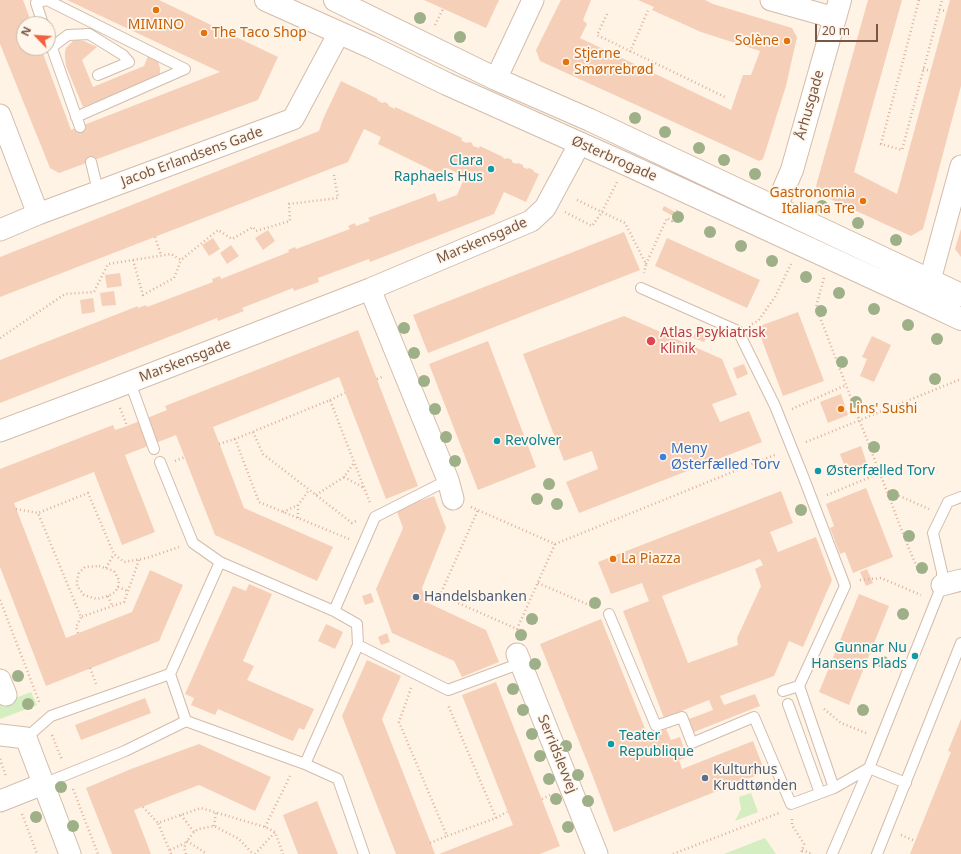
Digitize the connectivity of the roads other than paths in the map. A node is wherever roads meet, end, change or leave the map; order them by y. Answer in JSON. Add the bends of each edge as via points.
{"nodes":[{"id":1,"x":266,"y":0,"type":"edge"},
{"id":2,"x":533,"y":0,"type":"edge"},
{"id":3,"x":771,"y":0,"type":"edge"},
{"id":4,"x":343,"y":3,"type":"edge"},
{"id":5,"x":838,"y":9,"type":"edge"},
{"id":6,"x":41,"y":16,"type":"edge"},
{"id":7,"x":339,"y":33,"type":"junction"},
{"id":8,"x":56,"y":44,"type":"edge"},
{"id":9,"x":55,"y":56,"type":"edge"},
{"id":10,"x":98,"y":75,"type":"dead end"},
{"id":11,"x":496,"y":78,"type":"junction"},
{"id":12,"x":486,"y":101,"type":"junction"},
{"id":13,"x":0,"y":115,"type":"edge"},
{"id":14,"x":76,"y":117,"type":"junction"},
{"id":15,"x":590,"y":120,"type":"junction"},
{"id":16,"x":80,"y":126,"type":"dead end"},
{"id":17,"x":580,"y":143,"type":"junction"},
{"id":18,"x":91,"y":162,"type":"dead end"},
{"id":19,"x":961,"y":166,"type":"edge"},
{"id":20,"x":98,"y":191,"type":"junction"},
{"id":21,"x":776,"y":207,"type":"junction"},
{"id":22,"x":38,"y":214,"type":"junction"},
{"id":23,"x":0,"y":230,"type":"edge"},
{"id":24,"x":930,"y":280,"type":"junction"},
{"id":25,"x":641,"y":288,"type":"road end"},
{"id":26,"x":370,"y":289,"type":"junction"},
{"id":27,"x":961,"y":295,"type":"edge"},
{"id":28,"x":923,"y":301,"type":"junction"},
{"id":29,"x":961,"y":319,"type":"edge"},
{"id":30,"x":130,"y":382,"type":"junction"},
{"id":31,"x":0,"y":431,"type":"edge"},
{"id":32,"x":154,"y":448,"type":"dead end"},
{"id":33,"x":160,"y":462,"type":"dead end"},
{"id":34,"x":450,"y":490,"type":"joint"},
{"id":35,"x":961,"y":497,"type":"edge"},
{"id":36,"x":220,"y":562,"type":"junction"},
{"id":37,"x":946,"y":589,"type":"edge"},
{"id":38,"x":334,"y":611,"type":"junction"},
{"id":39,"x":609,"y":614,"type":"road end"},
{"id":40,"x":961,"y":643,"type":"edge"},
{"id":41,"x":358,"y":645,"type":"junction"},
{"id":42,"x":519,"y":659,"type":"joint"},
{"id":43,"x":170,"y":674,"type":"junction"},
{"id":44,"x":799,"y":686,"type":"junction"},
{"id":45,"x":783,"y":691,"type":"dead end"},
{"id":46,"x":788,"y":704,"type":"dead end"},
{"id":47,"x":186,"y":721,"type":"junction"},
{"id":48,"x":0,"y":735,"type":"edge"},
{"id":49,"x":26,"y":738,"type":"junction"},
{"id":50,"x":301,"y":762,"type":"junction"},
{"id":51,"x":869,"y":768,"type":"junction"},
{"id":52,"x":906,"y":783,"type":"junction"},
{"id":53,"x":43,"y":784,"type":"junction"},
{"id":54,"x":834,"y":788,"type":"junction"},
{"id":55,"x":820,"y":793,"type":"junction"},
{"id":56,"x":0,"y":801,"type":"edge"},
{"id":57,"x":70,"y":854,"type":"edge"},
{"id":58,"x":364,"y":854,"type":"edge"},
{"id":59,"x":597,"y":854,"type":"edge"},
{"id":60,"x":832,"y":854,"type":"edge"},
{"id":61,"x":877,"y":854,"type":"edge"}],
"edges":[{"from":1,"to":7,"type":"street","name":"Østerbrogade"},
{"from":2,"to":11,"type":"street"},
{"from":3,"to":5,"type":"street"},
{"from":4,"to":7,"type":"street"},
{"from":4,"to":11,"type":"street","name":"Østerbrogade"},
{"from":5,"to":21,"type":"street","name":"Århusgade","via":[[792,170]]},
{"from":6,"to":14,"type":"lane","via":[[36,3],[47,0],[185,69]]},
{"from":7,"to":12,"type":"street","name":"Østerbrogade"},
{"from":7,"to":20,"type":"street","name":"Jacob Erlandsens Gade","via":[[293,119]]},
{"from":8,"to":10,"type":"lane","via":[[68,35],[89,34],[123,55],[129,62]]},
{"from":9,"to":14,"type":"lane"},
{"from":11,"to":12,"type":"street"},
{"from":11,"to":15,"type":"street","name":"Østerbrogade"},
{"from":12,"to":17,"type":"street","name":"Østerbrogade"},
{"from":13,"to":22,"type":"street"},
{"from":14,"to":16,"type":"lane"},
{"from":15,"to":17,"type":"street"},
{"from":15,"to":21,"type":"street","name":"Østerbrogade"},
{"from":17,"to":26,"type":"street","name":"Marskensgade","via":[[548,204],[530,222]]},
{"from":17,"to":28,"type":"street","name":"Østerbrogade"},
{"from":18,"to":20,"type":"lane"},
{"from":19,"to":24,"type":"street"},
{"from":20,"to":22,"type":"street","name":"Jacob Erlandsens Gade"},
{"from":21,"to":24,"type":"street","name":"Østerbrogade"},
{"from":22,"to":23,"type":"street","name":"Jacob Erlandsens Gade"},
{"from":24,"to":27,"type":"street","name":"Østerbrogade"},
{"from":24,"to":28,"type":"street"},
{"from":25,"to":44,"type":"lane","via":[[738,331],[778,415],[813,500],[845,586]]},
{"from":26,"to":30,"type":"street","name":"Marskensgade"},
{"from":26,"to":34,"type":"street"},
{"from":28,"to":29,"type":"street","name":"Østerbrogade"},
{"from":30,"to":31,"type":"street","name":"Marskensgade"},
{"from":30,"to":32,"type":"lane"},
{"from":33,"to":36,"type":"lane","via":[[193,543]]},
{"from":34,"to":38,"type":"lane","via":[[374,514]]},
{"from":35,"to":37,"type":"lane","via":[[948,502],[933,533]]},
{"from":36,"to":38,"type":"lane"},
{"from":36,"to":43,"type":"lane"},
{"from":37,"to":51,"type":"lane"},
{"from":38,"to":41,"type":"lane","via":[[357,624]]},
{"from":39,"to":55,"type":"lane","via":[[656,726],[682,717],[692,743],[754,718],[791,804]]},
{"from":40,"to":52,"type":"lane"},
{"from":41,"to":42,"type":"lane","via":[[448,690]]},
{"from":41,"to":50,"type":"lane"},
{"from":42,"to":59,"type":"street","name":"Serridslevvej"},
{"from":43,"to":47,"type":"lane"},
{"from":43,"to":49,"type":"lane","via":[[51,716]]},
{"from":44,"to":45,"type":"lane"},
{"from":44,"to":54,"type":"lane"},
{"from":46,"to":55,"type":"lane"},
{"from":47,"to":50,"type":"lane"},
{"from":47,"to":53,"type":"lane","via":[[125,751]]},
{"from":48,"to":49,"type":"street"},
{"from":49,"to":53,"type":"street"},
{"from":50,"to":58,"type":"lane","via":[[338,779]]},
{"from":51,"to":52,"type":"lane"},
{"from":51,"to":54,"type":"lane"},
{"from":51,"to":60,"type":"lane"},
{"from":52,"to":61,"type":"lane"},
{"from":53,"to":56,"type":"street"},
{"from":53,"to":57,"type":"street"},
{"from":54,"to":55,"type":"lane"}]}
